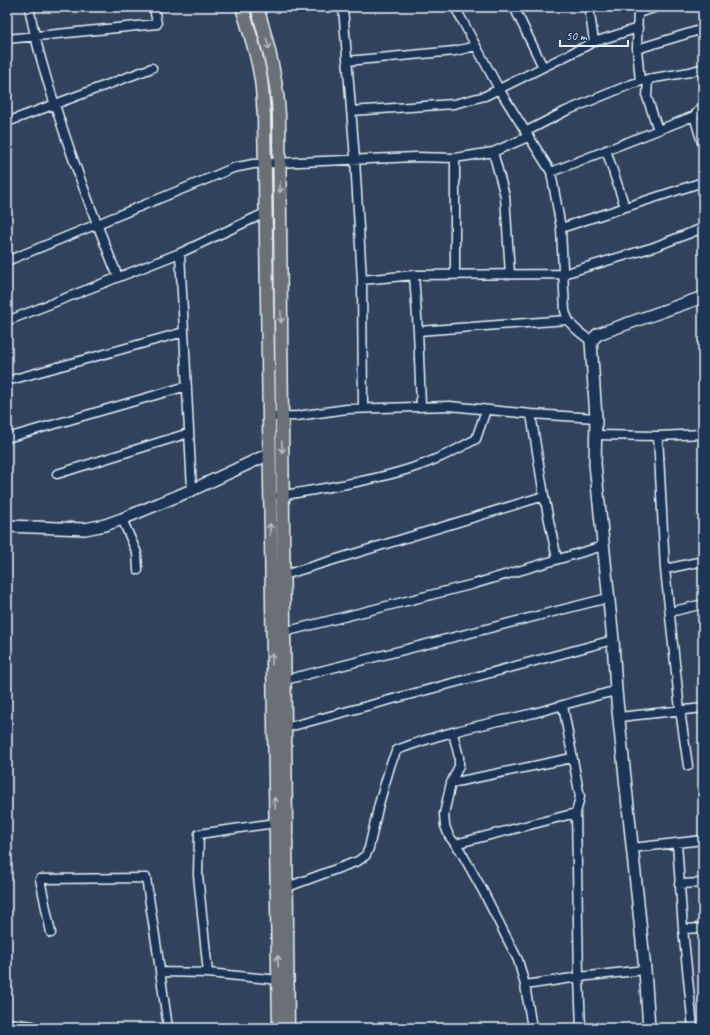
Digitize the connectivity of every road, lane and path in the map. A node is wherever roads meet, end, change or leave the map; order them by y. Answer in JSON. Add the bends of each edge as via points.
{"nodes":[{"id":1,"x":29,"y":7,"type":"edge"},
{"id":2,"x":154,"y":7,"type":"edge"},
{"id":3,"x":242,"y":7,"type":"edge"},
{"id":4,"x":257,"y":7,"type":"edge"},
{"id":5,"x":343,"y":7,"type":"edge"},
{"id":6,"x":455,"y":7,"type":"edge"},
{"id":7,"x":514,"y":7,"type":"edge"},
{"id":8,"x":589,"y":7,"type":"edge"},
{"id":9,"x":657,"y":7,"type":"edge"},
{"id":10,"x":638,"y":10,"type":"edge"},
{"id":11,"x":638,"y":28,"type":"junction"},
{"id":12,"x":703,"y":29,"type":"edge"},
{"id":13,"x":34,"y":37,"type":"junction"},
{"id":14,"x":7,"y":39,"type":"edge"},
{"id":15,"x":594,"y":42,"type":"junction"},
{"id":16,"x":476,"y":46,"type":"junction"},
{"id":17,"x":637,"y":49,"type":"junction"},
{"id":18,"x":348,"y":61,"type":"junction"},
{"id":19,"x":543,"y":67,"type":"junction"},
{"id":20,"x":152,"y":68,"type":"dead end"},
{"id":21,"x":703,"y":68,"type":"edge"},
{"id":22,"x":644,"y":80,"type":"junction"},
{"id":23,"x":499,"y":89,"type":"junction"},
{"id":24,"x":54,"y":105,"type":"junction"},
{"id":25,"x":703,"y":106,"type":"edge"},
{"id":26,"x":351,"y":111,"type":"junction"},
{"id":27,"x":694,"y":116,"type":"junction"},
{"id":28,"x":7,"y":122,"type":"edge"},
{"id":29,"x":658,"y":130,"type":"junction"},
{"id":30,"x":527,"y":135,"type":"junction"},
{"id":31,"x":703,"y":146,"type":"edge"},
{"id":32,"x":606,"y":150,"type":"junction"},
{"id":33,"x":493,"y":152,"type":"junction"},
{"id":34,"x":455,"y":158,"type":"junction"},
{"id":35,"x":355,"y":159,"type":"junction"},
{"id":36,"x":280,"y":163,"type":"junction"},
{"id":37,"x":264,"y":164,"type":"junction"},
{"id":38,"x":551,"y":172,"type":"junction"},
{"id":39,"x":703,"y":182,"type":"edge"},
{"id":40,"x":625,"y":207,"type":"junction"},
{"id":41,"x":265,"y":213,"type":"junction"},
{"id":42,"x":96,"y":224,"type":"junction"},
{"id":43,"x":561,"y":228,"type":"junction"},
{"id":44,"x":703,"y":228,"type":"edge"},
{"id":45,"x":180,"y":253,"type":"junction"},
{"id":46,"x":7,"y":261,"type":"edge"},
{"id":47,"x":455,"y":274,"type":"junction"},
{"id":48,"x":510,"y":274,"type":"junction"},
{"id":49,"x":563,"y":274,"type":"junction"},
{"id":50,"x":414,"y":275,"type":"junction"},
{"id":51,"x":118,"y":277,"type":"junction"},
{"id":52,"x":362,"y":280,"type":"junction"},
{"id":53,"x":703,"y":297,"type":"edge"},
{"id":54,"x":567,"y":320,"type":"junction"},
{"id":55,"x":7,"y":321,"type":"edge"},
{"id":56,"x":418,"y":330,"type":"junction"},
{"id":57,"x":184,"y":332,"type":"junction"},
{"id":58,"x":591,"y":341,"type":"junction"},
{"id":59,"x":7,"y":381,"type":"edge"},
{"id":60,"x":186,"y":386,"type":"junction"},
{"id":61,"x":421,"y":406,"type":"junction"},
{"id":62,"x":363,"y":408,"type":"junction"},
{"id":63,"x":486,"y":410,"type":"junction"},
{"id":64,"x":531,"y":414,"type":"junction"},
{"id":65,"x":282,"y":416,"type":"junction"},
{"id":66,"x":269,"y":417,"type":"junction"},
{"id":67,"x":596,"y":418,"type":"junction"},
{"id":68,"x":189,"y":433,"type":"junction"},
{"id":69,"x":703,"y":434,"type":"edge"},
{"id":70,"x":595,"y":435,"type":"junction"},
{"id":71,"x":658,"y":436,"type":"junction"},
{"id":72,"x":7,"y":438,"type":"edge"},
{"id":73,"x":269,"y":454,"type":"junction"},
{"id":74,"x":57,"y":474,"type":"dead end"},
{"id":75,"x":192,"y":490,"type":"junction"},
{"id":76,"x":283,"y":496,"type":"junction"},
{"id":77,"x":544,"y":496,"type":"junction"},
{"id":78,"x":270,"y":498,"type":"junction"},
{"id":79,"x":122,"y":519,"type":"junction"},
{"id":80,"x":7,"y":526,"type":"edge"},
{"id":81,"x":603,"y":546,"type":"junction"},
{"id":82,"x":557,"y":559,"type":"junction"},
{"id":83,"x":703,"y":561,"type":"edge"},
{"id":84,"x":665,"y":569,"type":"junction"},
{"id":85,"x":138,"y":570,"type":"dead end"},
{"id":86,"x":284,"y":575,"type":"junction"},
{"id":87,"x":608,"y":598,"type":"junction"},
{"id":88,"x":703,"y":604,"type":"edge"},
{"id":89,"x":670,"y":612,"type":"junction"},
{"id":90,"x":284,"y":632,"type":"junction"},
{"id":91,"x":612,"y":640,"type":"junction"},
{"id":92,"x":279,"y":682,"type":"junction"},
{"id":93,"x":616,"y":691,"type":"junction"},
{"id":94,"x":563,"y":706,"type":"junction"},
{"id":95,"x":703,"y":708,"type":"edge"},
{"id":96,"x":680,"y":710,"type":"junction"},
{"id":97,"x":618,"y":717,"type":"junction"},
{"id":98,"x":285,"y":728,"type":"junction"},
{"id":99,"x":453,"y":733,"type":"junction"},
{"id":100,"x":572,"y":758,"type":"junction"},
{"id":101,"x":688,"y":766,"type":"dead end"},
{"id":102,"x":451,"y":783,"type":"junction"},
{"id":103,"x":576,"y":814,"type":"junction"},
{"id":104,"x":275,"y":823,"type":"junction"},
{"id":105,"x":281,"y":840,"type":"junction"},
{"id":106,"x":703,"y":840,"type":"edge"},
{"id":107,"x":456,"y":844,"type":"junction"},
{"id":108,"x":676,"y":844,"type":"junction"},
{"id":109,"x":632,"y":848,"type":"junction"},
{"id":110,"x":703,"y":882,"type":"edge"},
{"id":111,"x":679,"y":884,"type":"junction"},
{"id":112,"x":282,"y":890,"type":"junction"},
{"id":113,"x":703,"y":928,"type":"edge"},
{"id":114,"x":683,"y":930,"type":"junction"},
{"id":115,"x":51,"y":933,"type":"dead end"},
{"id":116,"x":644,"y":970,"type":"junction"},
{"id":117,"x":160,"y":972,"type":"junction"},
{"id":118,"x":208,"y":973,"type":"junction"},
{"id":119,"x":579,"y":977,"type":"junction"},
{"id":120,"x":279,"y":980,"type":"junction"},
{"id":121,"x":525,"y":985,"type":"junction"},
{"id":122,"x":13,"y":1026,"type":"edge"},
{"id":123,"x":33,"y":1028,"type":"edge"},
{"id":124,"x":168,"y":1028,"type":"edge"},
{"id":125,"x":279,"y":1028,"type":"edge"},
{"id":126,"x":288,"y":1028,"type":"edge"},
{"id":127,"x":532,"y":1028,"type":"edge"},
{"id":128,"x":581,"y":1028,"type":"edge"},
{"id":129,"x":649,"y":1028,"type":"edge"},
{"id":130,"x":693,"y":1028,"type":"edge"}],
"edges":[{"from":1,"to":13,"type":"street"},
{"from":2,"to":13,"type":"street","via":[[156,24]]},
{"from":3,"to":37,"type":"main road","via":[[256,54],[262,89]]},
{"from":4,"to":36,"type":"main road","one_way":true,"via":[[278,91]]},
{"from":5,"to":18,"type":"street"},
{"from":6,"to":16,"type":"street"},
{"from":7,"to":19,"type":"street"},
{"from":8,"to":15,"type":"street"},
{"from":9,"to":10,"type":"street"},
{"from":10,"to":11,"type":"street"},
{"from":11,"to":15,"type":"street"},
{"from":11,"to":17,"type":"street"},
{"from":12,"to":17,"type":"street"},
{"from":13,"to":14,"type":"street"},
{"from":13,"to":24,"type":"street"},
{"from":15,"to":19,"type":"street"},
{"from":16,"to":18,"type":"street","via":[[455,51]]},
{"from":16,"to":23,"type":"street"},
{"from":17,"to":22,"type":"street"},
{"from":18,"to":26,"type":"street"},
{"from":19,"to":23,"type":"street"},
{"from":20,"to":24,"type":"street"},
{"from":21,"to":22,"type":"street"},
{"from":22,"to":29,"type":"street"},
{"from":22,"to":30,"type":"street","via":[[566,111]]},
{"from":23,"to":26,"type":"street","via":[[485,96],[454,104]]},
{"from":23,"to":30,"type":"street"},
{"from":24,"to":28,"type":"street"},
{"from":24,"to":42,"type":"street"},
{"from":25,"to":27,"type":"street"},
{"from":26,"to":35,"type":"street"},
{"from":27,"to":29,"type":"street"},
{"from":27,"to":31,"type":"street"},
{"from":29,"to":32,"type":"street"},
{"from":30,"to":33,"type":"street"},
{"from":30,"to":38,"type":"street"},
{"from":32,"to":38,"type":"street"},
{"from":32,"to":40,"type":"street"},
{"from":33,"to":34,"type":"street"},
{"from":33,"to":48,"type":"street","via":[[505,196]]},
{"from":34,"to":35,"type":"street"},
{"from":34,"to":47,"type":"street"},
{"from":35,"to":36,"type":"street"},
{"from":35,"to":52,"type":"street"},
{"from":36,"to":37,"type":"street"},
{"from":36,"to":65,"type":"main road","one_way":true},
{"from":37,"to":41,"type":"main road"},
{"from":37,"to":42,"type":"street","via":[[233,168]]},
{"from":38,"to":43,"type":"street"},
{"from":39,"to":40,"type":"street"},
{"from":40,"to":43,"type":"street"},
{"from":41,"to":45,"type":"street"},
{"from":41,"to":66,"type":"main road"},
{"from":42,"to":46,"type":"street"},
{"from":42,"to":51,"type":"street"},
{"from":43,"to":49,"type":"street"},
{"from":44,"to":49,"type":"street","via":[[654,247]]},
{"from":45,"to":51,"type":"street"},
{"from":45,"to":57,"type":"street"},
{"from":47,"to":48,"type":"street"},
{"from":47,"to":50,"type":"street"},
{"from":48,"to":49,"type":"street"},
{"from":49,"to":54,"type":"street"},
{"from":50,"to":52,"type":"street"},
{"from":50,"to":56,"type":"street"},
{"from":51,"to":55,"type":"street"},
{"from":52,"to":62,"type":"street"},
{"from":53,"to":58,"type":"street","via":[[598,334]]},
{"from":54,"to":56,"type":"street"},
{"from":54,"to":58,"type":"street"},
{"from":56,"to":61,"type":"street"},
{"from":57,"to":59,"type":"street"},
{"from":57,"to":60,"type":"street"},
{"from":58,"to":67,"type":"street"},
{"from":60,"to":68,"type":"street"},
{"from":60,"to":72,"type":"street"},
{"from":61,"to":62,"type":"street"},
{"from":61,"to":63,"type":"street"},
{"from":62,"to":65,"type":"street"},
{"from":63,"to":64,"type":"street"},
{"from":63,"to":76,"type":"street","via":[[476,439],[455,451],[410,469],[340,486]]},
{"from":64,"to":67,"type":"street"},
{"from":64,"to":77,"type":"street"},
{"from":65,"to":66,"type":"street"},
{"from":65,"to":76,"type":"main road","one_way":true},
{"from":66,"to":73,"type":"main road"},
{"from":67,"to":70,"type":"street"},
{"from":68,"to":74,"type":"street"},
{"from":68,"to":75,"type":"street"},
{"from":69,"to":71,"type":"street"},
{"from":70,"to":71,"type":"street"},
{"from":70,"to":81,"type":"street","via":[[595,464]]},
{"from":71,"to":84,"type":"street"},
{"from":73,"to":75,"type":"street"},
{"from":73,"to":78,"type":"main road"},
{"from":75,"to":79,"type":"street"},
{"from":76,"to":78,"type":"street"},
{"from":76,"to":86,"type":"main road"},
{"from":77,"to":82,"type":"street"},
{"from":77,"to":86,"type":"street"},
{"from":92,"to":78,"type":"main road","one_way":true},
{"from":79,"to":80,"type":"street","via":[[85,529]]},
{"from":79,"to":85,"type":"street","via":[[137,553]]},
{"from":81,"to":82,"type":"street"},
{"from":81,"to":87,"type":"street"},
{"from":82,"to":90,"type":"street","via":[[474,584]]},
{"from":83,"to":84,"type":"street"},
{"from":84,"to":89,"type":"street"},
{"from":86,"to":90,"type":"main road"},
{"from":87,"to":91,"type":"street"},
{"from":87,"to":92,"type":"street"},
{"from":88,"to":89,"type":"street"},
{"from":89,"to":96,"type":"street"},
{"from":90,"to":92,"type":"main road"},
{"from":91,"to":93,"type":"street"},
{"from":91,"to":98,"type":"street"},
{"from":92,"to":98,"type":"main road"},
{"from":104,"to":92,"type":"main road","one_way":true},
{"from":93,"to":94,"type":"street"},
{"from":93,"to":97,"type":"street"},
{"from":94,"to":99,"type":"street"},
{"from":94,"to":100,"type":"street"},
{"from":95,"to":96,"type":"street"},
{"from":96,"to":97,"type":"street"},
{"from":96,"to":101,"type":"street"},
{"from":97,"to":109,"type":"street"},
{"from":98,"to":105,"type":"main road"},
{"from":99,"to":102,"type":"street","via":[[460,757]]},
{"from":99,"to":112,"type":"street","via":[[397,750],[391,763],[366,855],[358,861]]},
{"from":100,"to":102,"type":"street"},
{"from":100,"to":103,"type":"street","via":[[580,797]]},
{"from":102,"to":107,"type":"street","via":[[444,814],[445,826]]},
{"from":103,"to":107,"type":"street"},
{"from":103,"to":119,"type":"street"},
{"from":104,"to":105,"type":"main road"},
{"from":104,"to":118,"type":"street","via":[[199,834],[198,875]]},
{"from":105,"to":112,"type":"main road"},
{"from":106,"to":108,"type":"street"},
{"from":107,"to":121,"type":"street","via":[[518,960]]},
{"from":108,"to":109,"type":"street"},
{"from":108,"to":111,"type":"street"},
{"from":109,"to":116,"type":"street"},
{"from":110,"to":111,"type":"street"},
{"from":111,"to":114,"type":"street"},
{"from":120,"to":112,"type":"main road","one_way":true},
{"from":112,"to":126,"type":"main road"},
{"from":113,"to":114,"type":"street"},
{"from":114,"to":130,"type":"street"},
{"from":115,"to":117,"type":"street","via":[[40,879],[146,878]]},
{"from":116,"to":119,"type":"street"},
{"from":116,"to":129,"type":"street"},
{"from":117,"to":118,"type":"street"},
{"from":117,"to":124,"type":"street"},
{"from":118,"to":120,"type":"street"},
{"from":119,"to":121,"type":"street"},
{"from":119,"to":128,"type":"street"},
{"from":120,"to":125,"type":"main road"},
{"from":121,"to":127,"type":"street"},
{"from":122,"to":123,"type":"main road"}]}
